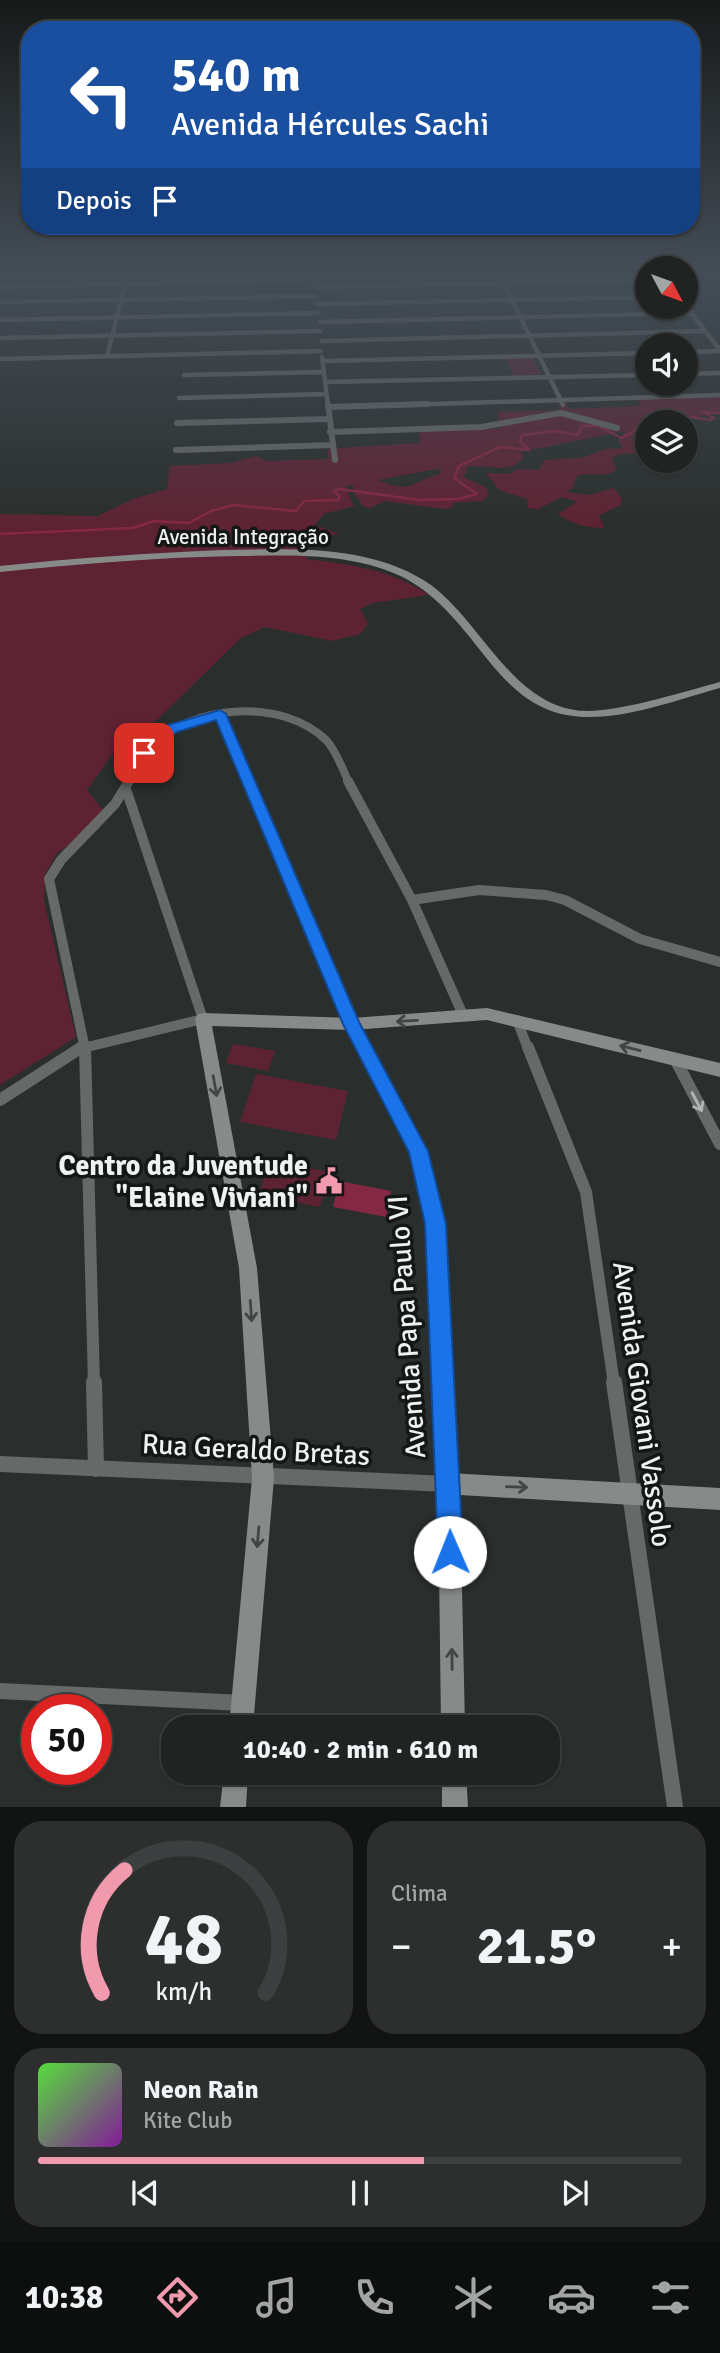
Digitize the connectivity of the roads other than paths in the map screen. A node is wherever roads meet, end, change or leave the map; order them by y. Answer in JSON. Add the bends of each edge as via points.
{"nodes":[{"id":1,"x":60,"y":357,"type":"edge"},
{"id":2,"x":322,"y":357,"type":"edge"},
{"id":3,"x":482,"y":357,"type":"edge"},
{"id":4,"x":541,"y":357,"type":"edge"},
{"id":5,"x":0,"y":359,"type":"edge"},
{"id":6,"x":323,"y":361,"type":"junction"},
{"id":7,"x":324,"y":372,"type":"junction"},
{"id":8,"x":720,"y":373,"type":"edge"},
{"id":9,"x":698,"y":374,"type":"edge"},
{"id":10,"x":184,"y":375,"type":"dead end"},
{"id":11,"x":635,"y":375,"type":"edge"},
{"id":12,"x":550,"y":377,"type":"junction"},
{"id":13,"x":325,"y":382,"type":"junction"},
{"id":14,"x":326,"y":394,"type":"junction"},
{"id":15,"x":720,"y":395,"type":"edge"},
{"id":16,"x":179,"y":398,"type":"dead end"},
{"id":17,"x":561,"y":400,"type":"junction"},
{"id":18,"x":328,"y":407,"type":"junction"},
{"id":19,"x":561,"y":413,"type":"junction"},
{"id":20,"x":329,"y":419,"type":"junction"},
{"id":21,"x":177,"y":423,"type":"dead end"},
{"id":22,"x":617,"y":428,"type":"dead end"},
{"id":23,"x":330,"y":432,"type":"junction"},
{"id":24,"x":332,"y":445,"type":"junction"},
{"id":25,"x":176,"y":450,"type":"dead end"},
{"id":26,"x":335,"y":460,"type":"dead end"},
{"id":27,"x":0,"y":569,"type":"edge"},
{"id":28,"x":720,"y":685,"type":"edge"},
{"id":29,"x":220,"y":714,"type":"junction"},
{"id":30,"x":126,"y":789,"type":"junction"},
{"id":31,"x":412,"y":900,"type":"junction"},
{"id":32,"x":720,"y":962,"type":"edge"},
{"id":33,"x":463,"y":1015,"type":"junction"},
{"id":34,"x":203,"y":1019,"type":"junction"},
{"id":35,"x":517,"y":1020,"type":"junction"},
{"id":36,"x":352,"y":1024,"type":"junction"},
{"id":37,"x":85,"y":1045,"type":"junction"},
{"id":38,"x":675,"y":1059,"type":"junction"},
{"id":39,"x":720,"y":1070,"type":"edge"},
{"id":40,"x":0,"y":1100,"type":"edge"},
{"id":41,"x":720,"y":1144,"type":"edge"},
{"id":42,"x":0,"y":1464,"type":"edge"},
{"id":43,"x":96,"y":1469,"type":"junction"},
{"id":44,"x":263,"y":1478,"type":"junction"},
{"id":45,"x":449,"y":1485,"type":"junction"},
{"id":46,"x":631,"y":1492,"type":"junction"},
{"id":47,"x":720,"y":1499,"type":"edge"},
{"id":48,"x":0,"y":1691,"type":"edge"},
{"id":49,"x":243,"y":1703,"type":"junction"},
{"id":50,"x":242,"y":1715,"type":"edge"},
{"id":51,"x":453,"y":1715,"type":"edge"},
{"id":52,"x":235,"y":1785,"type":"edge"},
{"id":53,"x":454,"y":1785,"type":"edge"},
{"id":54,"x":233,"y":1807,"type":"edge"},
{"id":55,"x":455,"y":1807,"type":"edge"},
{"id":56,"x":675,"y":1807,"type":"edge"}],
"edges":[{"from":1,"to":5,"type":"street"},
{"from":2,"to":6,"type":"street"},
{"from":3,"to":6,"type":"street"},
{"from":4,"to":12,"type":"street"},
{"from":6,"to":7,"type":"street"},
{"from":7,"to":10,"type":"street"},
{"from":7,"to":13,"type":"street"},
{"from":8,"to":9,"type":"street"},
{"from":11,"to":12,"type":"street"},
{"from":12,"to":13,"type":"street"},
{"from":12,"to":17,"type":"street"},
{"from":13,"to":14,"type":"street"},
{"from":14,"to":16,"type":"street"},
{"from":14,"to":18,"type":"street"},
{"from":15,"to":17,"type":"street"},
{"from":17,"to":18,"type":"street"},
{"from":17,"to":19,"type":"street"},
{"from":18,"to":20,"type":"street"},
{"from":19,"to":22,"type":"street"},
{"from":19,"to":23,"type":"street","via":[[481,427]]},
{"from":20,"to":21,"type":"street"},
{"from":20,"to":23,"type":"street"},
{"from":23,"to":24,"type":"street"},
{"from":24,"to":25,"type":"street"},
{"from":24,"to":26,"type":"street"},
{"from":27,"to":28,"type":"main road","name":"Avenida Integração","via":[[161,555],[320,552],[387,568],[425,584],[518,685],[555,708],[575,714],[599,713]]},
{"from":29,"to":30,"type":"street","via":[[162,735],[138,761]]},
{"from":29,"to":31,"type":"street","via":[[275,714],[308,727],[327,741]]},
{"from":29,"to":36,"type":"street","name":"Avenida Papa Paulo VI"},
{"from":30,"to":34,"type":"street"},
{"from":30,"to":37,"type":"street","via":[[88,836],[61,857],[50,879]]},
{"from":31,"to":32,"type":"street","via":[[480,890],[546,894],[640,939]]},
{"from":31,"to":33,"type":"street"},
{"from":33,"to":35,"type":"main road"},
{"from":33,"to":36,"type":"main road","one_way":true},
{"from":34,"to":36,"type":"main road"},
{"from":34,"to":37,"type":"street"},
{"from":34,"to":44,"type":"main road","one_way":true,"via":[[248,1268]]},
{"from":38,"to":35,"type":"main road","one_way":true},
{"from":35,"to":46,"type":"street","name":"Avenida Giovani Vassolo","via":[[586,1192]]},
{"from":36,"to":45,"type":"street","name":"Avenida Papa Paulo VI","via":[[419,1151],[433,1201]]},
{"from":37,"to":40,"type":"street"},
{"from":37,"to":43,"type":"street"},
{"from":38,"to":39,"type":"main road"},
{"from":38,"to":41,"type":"street","one_way":true},
{"from":42,"to":43,"type":"street","name":"Rua Geraldo Bretas"},
{"from":43,"to":44,"type":"street","name":"Rua Geraldo Bretas"},
{"from":44,"to":45,"type":"street","name":"Rua Geraldo Bretas"},
{"from":44,"to":49,"type":"main road","one_way":true},
{"from":45,"to":46,"type":"main road","name":"Rua Geraldo Bretas","one_way":true},
{"from":51,"to":45,"type":"main road","name":"Avenida Papa Paulo VI","one_way":true},
{"from":46,"to":47,"type":"main road","name":"Rua Geraldo Bretas"},
{"from":46,"to":56,"type":"street","name":"Avenida Giovani Vassolo"},
{"from":48,"to":49,"type":"street"},
{"from":49,"to":50,"type":"main road"},
{"from":52,"to":54,"type":"main road"},
{"from":53,"to":55,"type":"main road"}]}
